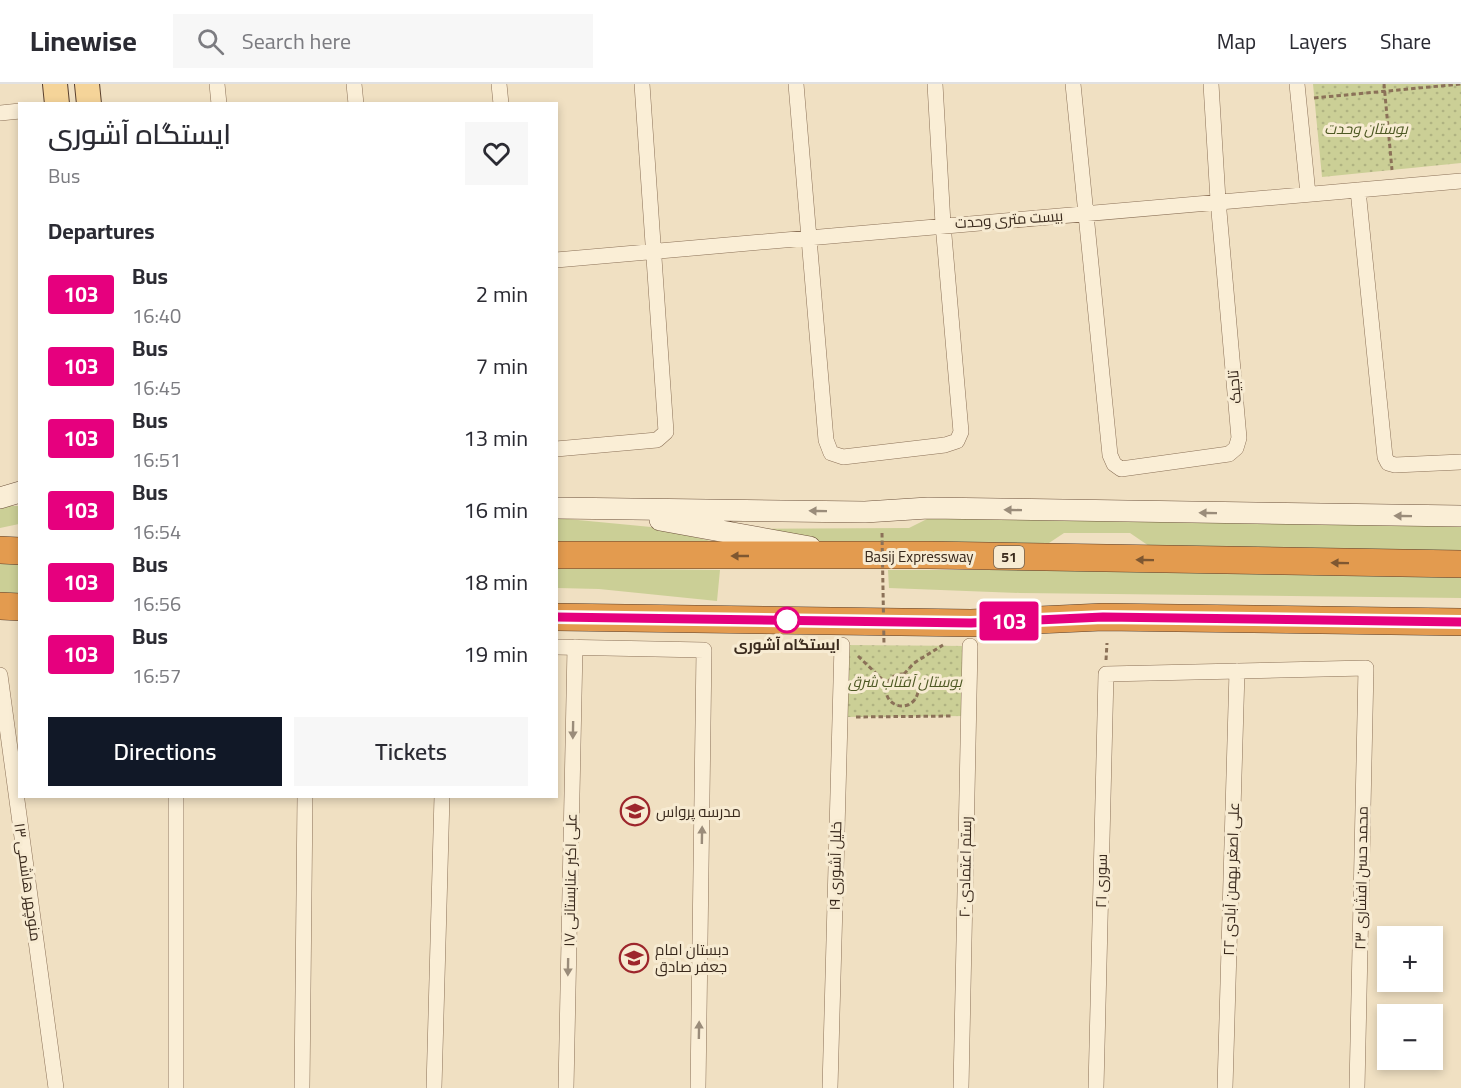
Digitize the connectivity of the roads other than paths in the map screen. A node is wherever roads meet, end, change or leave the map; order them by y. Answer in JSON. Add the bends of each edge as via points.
{"nodes":[{"id":1,"x":55,"y":84,"type":"edge"},
{"id":2,"x":87,"y":84,"type":"edge"},
{"id":3,"x":217,"y":84,"type":"edge"},
{"id":4,"x":354,"y":84,"type":"edge"},
{"id":5,"x":499,"y":84,"type":"edge"},
{"id":6,"x":642,"y":84,"type":"edge"},
{"id":7,"x":796,"y":84,"type":"edge"},
{"id":8,"x":935,"y":84,"type":"edge"},
{"id":9,"x":1073,"y":84,"type":"edge"},
{"id":10,"x":1211,"y":84,"type":"edge"},
{"id":11,"x":1297,"y":84,"type":"edge"},
{"id":12,"x":57,"y":102,"type":"edge"},
{"id":13,"x":89,"y":102,"type":"edge"},
{"id":14,"x":219,"y":102,"type":"edge"},
{"id":15,"x":356,"y":102,"type":"edge"},
{"id":16,"x":501,"y":102,"type":"edge"},
{"id":17,"x":18,"y":111,"type":"edge"},
{"id":18,"x":0,"y":113,"type":"edge"},
{"id":19,"x":1461,"y":181,"type":"edge"},
{"id":20,"x":1358,"y":190,"type":"junction"},
{"id":21,"x":1308,"y":194,"type":"junction"},
{"id":22,"x":1218,"y":200,"type":"junction"},
{"id":23,"x":1085,"y":213,"type":"junction"},
{"id":24,"x":943,"y":224,"type":"junction"},
{"id":25,"x":808,"y":237,"type":"junction"},
{"id":26,"x":654,"y":251,"type":"junction"},
{"id":27,"x":558,"y":260,"type":"edge"},
{"id":28,"x":558,"y":449,"type":"edge"},
{"id":29,"x":1461,"y":462,"type":"edge"},
{"id":30,"x":558,"y":508,"type":"edge"},
{"id":31,"x":603,"y":509,"type":"junction"},
{"id":32,"x":1461,"y":516,"type":"edge"},
{"id":33,"x":0,"y":550,"type":"edge"},
{"id":34,"x":18,"y":550,"type":"edge"},
{"id":35,"x":558,"y":555,"type":"edge"},
{"id":36,"x":864,"y":556,"type":"junction"},
{"id":37,"x":1461,"y":564,"type":"edge"},
{"id":38,"x":0,"y":606,"type":"edge"},
{"id":39,"x":18,"y":607,"type":"edge"},
{"id":40,"x":558,"y":617,"type":"edge"},
{"id":41,"x":1461,"y":622,"type":"edge"},
{"id":42,"x":842,"y":645,"type":"road end"},
{"id":43,"x":970,"y":646,"type":"dead end"},
{"id":44,"x":558,"y":647,"type":"edge"},
{"id":45,"x":575,"y":647,"type":"junction"},
{"id":46,"x":1237,"y":671,"type":"junction"},
{"id":47,"x":0,"y":675,"type":"edge"},
{"id":48,"x":176,"y":798,"type":"edge"},
{"id":49,"x":305,"y":798,"type":"edge"},
{"id":50,"x":442,"y":798,"type":"edge"},
{"id":51,"x":56,"y":1088,"type":"edge"},
{"id":52,"x":176,"y":1088,"type":"edge"},
{"id":53,"x":302,"y":1088,"type":"edge"},
{"id":54,"x":434,"y":1088,"type":"edge"},
{"id":55,"x":566,"y":1088,"type":"edge"},
{"id":56,"x":698,"y":1088,"type":"edge"},
{"id":57,"x":830,"y":1088,"type":"edge"},
{"id":58,"x":961,"y":1088,"type":"edge"},
{"id":59,"x":1095,"y":1088,"type":"edge"},
{"id":60,"x":1225,"y":1088,"type":"edge"},
{"id":61,"x":1357,"y":1088,"type":"edge"}],
"edges":[{"from":1,"to":12,"type":"main road"},
{"from":2,"to":13,"type":"main road"},
{"from":3,"to":14,"type":"street"},
{"from":4,"to":15,"type":"street"},
{"from":5,"to":16,"type":"street"},
{"from":6,"to":26,"type":"street"},
{"from":7,"to":25,"type":"street"},
{"from":8,"to":24,"type":"street"},
{"from":9,"to":23,"type":"street"},
{"from":10,"to":22,"type":"street"},
{"from":11,"to":21,"type":"street"},
{"from":17,"to":18,"type":"street"},
{"from":19,"to":20,"type":"street","name":"بیست متری وحدت"},
{"from":20,"to":21,"type":"street","name":"بیست متری وحدت"},
{"from":20,"to":29,"type":"street","via":[[1381,435],[1388,463]]},
{"from":21,"to":22,"type":"street","name":"بیست متری وحدت"},
{"from":22,"to":23,"type":"street","name":"بیست متری وحدت"},
{"from":22,"to":23,"type":"street","name":"تاجیک","via":[[1239,438],[1236,448],[1229,454],[1121,469],[1110,455]]},
{"from":23,"to":24,"type":"street","name":"بیست متری وحدت"},
{"from":24,"to":25,"type":"street","name":"بیست متری وحدت"},
{"from":24,"to":25,"type":"street","via":[[961,432],[957,441],[945,446],[843,457],[831,453],[826,440]]},
{"from":25,"to":26,"type":"street","name":"بیست متری وحدت"},
{"from":26,"to":27,"type":"street","name":"بیست متری وحدت"},
{"from":26,"to":28,"type":"street","via":[[666,432],[657,440]]},
{"from":30,"to":31,"type":"main road"},
{"from":32,"to":31,"type":"main road","one_way":true,"via":[[928,508],[866,512]]},
{"from":31,"to":36,"type":"main road"},
{"from":33,"to":34,"type":"highway"},
{"from":36,"to":35,"type":"highway","name":"Basij Expressway","number":"51","one_way":true},
{"from":37,"to":36,"type":"highway","name":"Basij Expressway","number":"51","one_way":true},
{"from":38,"to":39,"type":"highway"},
{"from":40,"to":41,"type":"highway","via":[[971,623],[1103,617]]},
{"from":42,"to":57,"type":"street","name":"خلیل آشوری ۱۹"},
{"from":43,"to":58,"type":"street","name":"رستم اعتمادی ۲۰"},
{"from":44,"to":45,"type":"street"},
{"from":45,"to":55,"type":"street","name":"علی اکبر عنابستانی ۱۷","one_way":true},
{"from":56,"to":45,"type":"street","one_way":true,"via":[[704,650]]},
{"from":46,"to":59,"type":"street","name":"سوری ۲۱","via":[[1106,674]]},
{"from":46,"to":60,"type":"street","name":"علی اصغر بهمن آبادی ۲۲"},
{"from":46,"to":61,"type":"street","name":"محمد حسن افشاری ۲۳","via":[[1366,668]]},
{"from":47,"to":51,"type":"street","name":"منوچهر هاشمی ۱۳"},
{"from":48,"to":52,"type":"street"},
{"from":49,"to":53,"type":"street"},
{"from":50,"to":54,"type":"street"}]}
